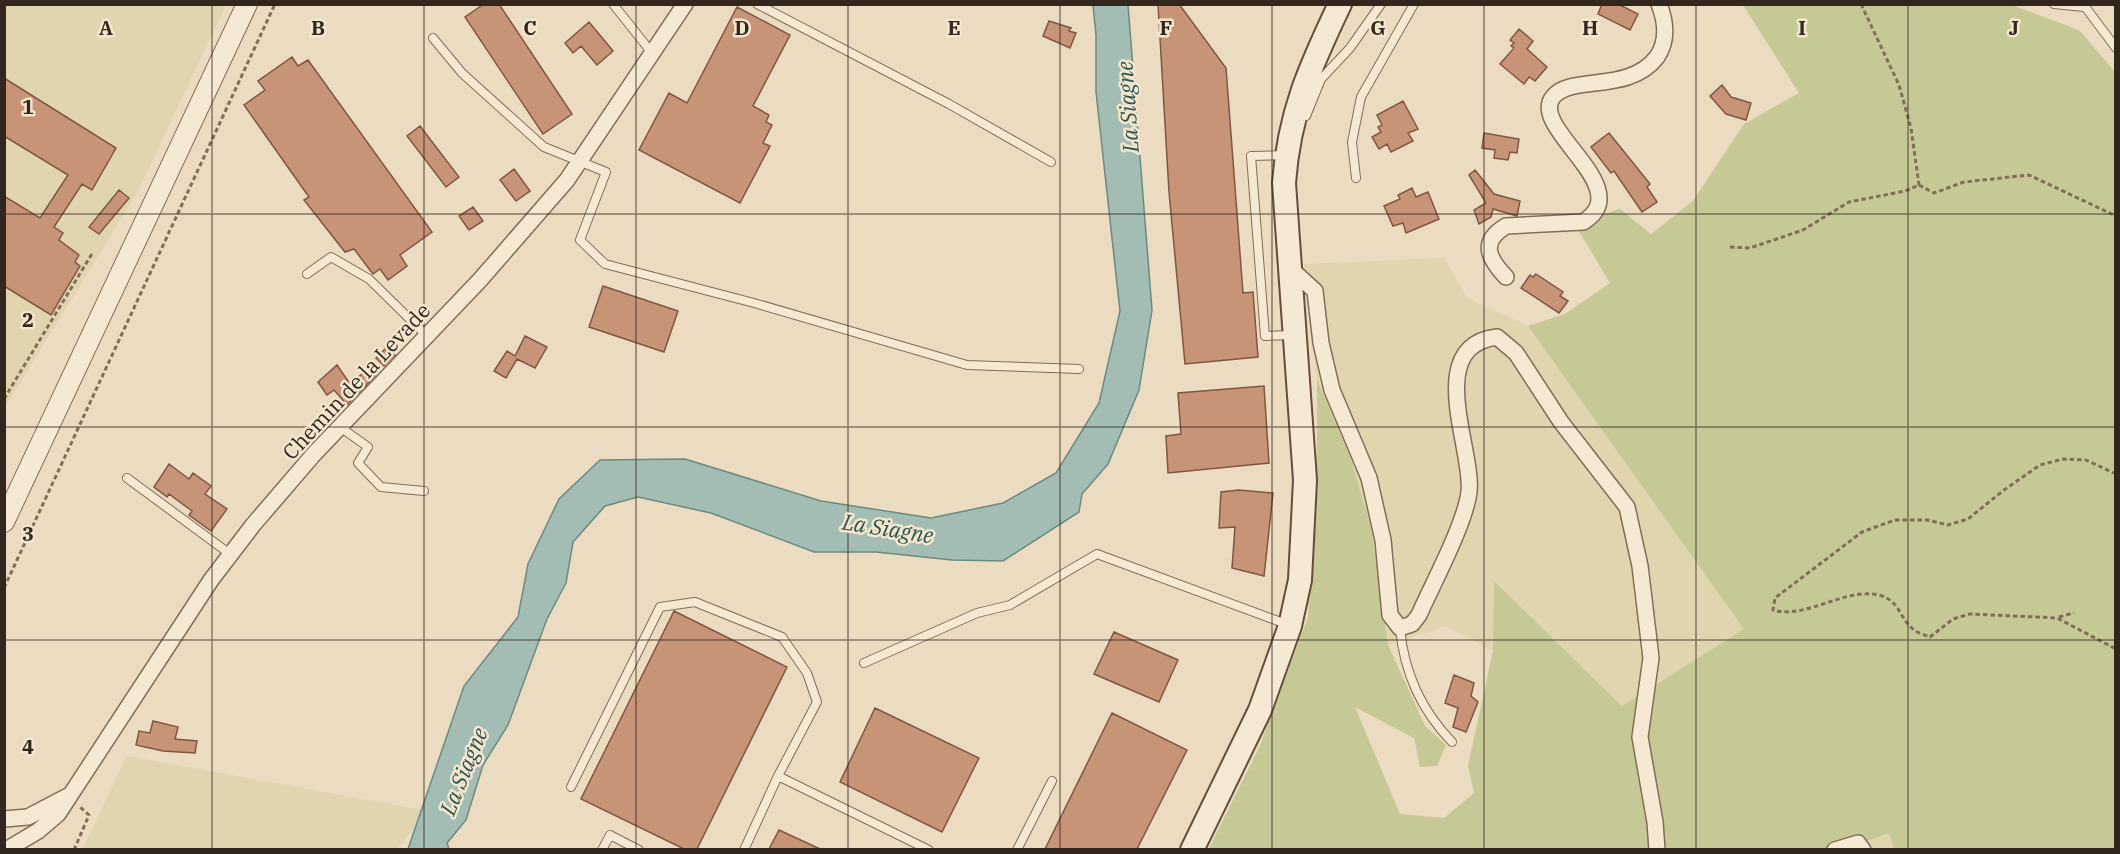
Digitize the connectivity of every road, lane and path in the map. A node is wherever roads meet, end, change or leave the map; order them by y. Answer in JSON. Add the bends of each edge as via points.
{"nodes":[{"id":1,"x":247,"y":4,"type":"edge"},
{"id":2,"x":275,"y":4,"type":"edge"},
{"id":3,"x":613,"y":4,"type":"edge"},
{"id":4,"x":685,"y":4,"type":"edge"},
{"id":5,"x":757,"y":4,"type":"edge"},
{"id":6,"x":1340,"y":4,"type":"edge"},
{"id":7,"x":1381,"y":4,"type":"edge"},
{"id":8,"x":1414,"y":4,"type":"edge"},
{"id":9,"x":1659,"y":4,"type":"edge"},
{"id":10,"x":1861,"y":4,"type":"edge"},
{"id":11,"x":2054,"y":4,"type":"edge"},
{"id":12,"x":2083,"y":6,"type":"edge"},
{"id":13,"x":433,"y":38,"type":"dead end"},
{"id":14,"x":2115,"y":48,"type":"edge"},
{"id":15,"x":652,"y":53,"type":"junction"},
{"id":16,"x":1287,"y":148,"type":"junction"},
{"id":17,"x":581,"y":160,"type":"junction"},
{"id":18,"x":1051,"y":162,"type":"dead end"},
{"id":19,"x":1356,"y":178,"type":"dead end"},
{"id":20,"x":1918,"y":185,"type":"junction"},
{"id":21,"x":2115,"y":216,"type":"edge"},
{"id":22,"x":1730,"y":247,"type":"dead end"},
{"id":23,"x":93,"y":252,"type":"dead end"},
{"id":24,"x":1291,"y":269,"type":"junction"},
{"id":25,"x":307,"y":274,"type":"dead end"},
{"id":26,"x":1506,"y":276,"type":"dead end"},
{"id":27,"x":1294,"y":335,"type":"junction"},
{"id":28,"x":427,"y":336,"type":"junction"},
{"id":29,"x":1079,"y":369,"type":"dead end"},
{"id":30,"x":4,"y":399,"type":"edge"},
{"id":31,"x":340,"y":427,"type":"junction"},
{"id":32,"x":2115,"y":474,"type":"edge"},
{"id":33,"x":127,"y":478,"type":"dead end"},
{"id":34,"x":424,"y":491,"type":"dead end"},
{"id":35,"x":4,"y":522,"type":"edge"},
{"id":36,"x":230,"y":554,"type":"junction"},
{"id":37,"x":4,"y":588,"type":"edge"},
{"id":38,"x":2074,"y":613,"type":"dead end"},
{"id":39,"x":2057,"y":618,"type":"junction"},
{"id":40,"x":1290,"y":626,"type":"junction"},
{"id":41,"x":1400,"y":628,"type":"junction"},
{"id":42,"x":2115,"y":649,"type":"edge"},
{"id":43,"x":864,"y":663,"type":"dead end"},
{"id":44,"x":1452,"y":742,"type":"dead end"},
{"id":45,"x":778,"y":776,"type":"junction"},
{"id":46,"x":1052,"y":781,"type":"dead end"},
{"id":47,"x":570,"y":787,"type":"dead end"},
{"id":48,"x":68,"y":796,"type":"junction"},
{"id":49,"x":4,"y":819,"type":"edge"},
{"id":50,"x":6,"y":849,"type":"edge"},
{"id":51,"x":74,"y":849,"type":"edge"},
{"id":52,"x":602,"y":849,"type":"edge"},
{"id":53,"x":639,"y":849,"type":"edge"},
{"id":54,"x":744,"y":849,"type":"edge"},
{"id":55,"x":929,"y":849,"type":"edge"},
{"id":56,"x":1017,"y":849,"type":"edge"},
{"id":57,"x":1192,"y":849,"type":"edge"},
{"id":58,"x":1657,"y":849,"type":"edge"},
{"id":59,"x":1835,"y":849,"type":"edge"},
{"id":60,"x":1863,"y":849,"type":"edge"}],
"edges":[{"from":1,"to":35,"type":"street"},
{"from":2,"to":37,"type":"path"},
{"from":3,"to":15,"type":"lane"},
{"from":4,"to":15,"type":"street","name":"Chemin de la Levade"},
{"from":5,"to":18,"type":"lane","via":[[950,104]]},
{"from":6,"to":16,"type":"main road","via":[[1308,71]]},
{"from":7,"to":16,"type":"lane","via":[[1350,48],[1321,79]]},
{"from":8,"to":19,"type":"lane","via":[[1361,97],[1352,142]]},
{"from":9,"to":26,"type":"street","via":[[1665,36],[1662,50],[1653,61],[1627,79],[1561,90],[1548,104],[1552,124],[1574,148],[1595,183],[1595,209],[1591,218],[1583,222],[1506,226],[1497,231],[1489,252],[1493,263]]},
{"from":10,"to":20,"type":"path","via":[[1899,85],[1911,128]]},
{"from":11,"to":12,"type":"lane"},
{"from":12,"to":14,"type":"lane"},
{"from":13,"to":17,"type":"lane","via":[[462,73],[544,147]]},
{"from":15,"to":17,"type":"street","name":"Chemin de la Levade"},
{"from":16,"to":24,"type":"main road","via":[[1284,183]]},
{"from":16,"to":27,"type":"lane","via":[[1251,156],[1265,336]]},
{"from":17,"to":28,"type":"street","name":"Chemin de la Levade","via":[[480,280]]},
{"from":17,"to":29,"type":"lane","via":[[606,172],[580,240],[605,264],[967,365]]},
{"from":20,"to":21,"type":"path","via":[[1934,193],[1964,182],[2029,175]]},
{"from":20,"to":22,"type":"path","via":[[1849,202],[1803,230],[1750,248]]},
{"from":23,"to":30,"type":"path"},
{"from":24,"to":27,"type":"main road"},
{"from":24,"to":41,"type":"street","via":[[1315,291],[1321,344],[1332,390],[1369,478],[1383,540],[1390,615]]},
{"from":25,"to":28,"type":"lane","via":[[331,257],[369,279]]},
{"from":27,"to":40,"type":"main road","via":[[1305,480],[1299,580]]},
{"from":28,"to":31,"type":"street","name":"Chemin de la Levade"},
{"from":31,"to":34,"type":"lane","via":[[368,447],[358,463],[381,487]]},
{"from":31,"to":36,"type":"street","name":"Chemin de la Levade"},
{"from":32,"to":39,"type":"path","via":[[2086,460],[2063,459],[2040,465],[1968,519],[1948,525],[1927,520],[1895,520],[1862,532],[1775,598],[1773,610],[1787,614],[1853,596],[1880,596],[1894,602],[1913,630],[1930,637],[1953,620],[1970,614]]},
{"from":33,"to":36,"type":"lane"},
{"from":36,"to":48,"type":"street","name":"Chemin de la Levade"},
{"from":38,"to":39,"type":"path"},
{"from":39,"to":42,"type":"path"},
{"from":40,"to":43,"type":"lane","via":[[1097,554],[1010,605],[977,613]]},
{"from":40,"to":57,"type":"main road","via":[[1260,710]]},
{"from":41,"to":44,"type":"lane","via":[[1402,660],[1430,720]]},
{"from":41,"to":58,"type":"street","via":[[1412,624],[1419,615],[1469,492],[1458,426],[1457,379],[1467,349],[1480,339],[1497,337],[1516,353],[1561,422],[1627,507],[1640,566],[1651,658],[1640,737]]},
{"from":45,"to":47,"type":"lane","via":[[818,702],[807,673],[782,637],[694,602],[660,607]]},
{"from":45,"to":54,"type":"lane"},
{"from":45,"to":55,"type":"lane"},
{"from":46,"to":56,"type":"lane"},
{"from":48,"to":49,"type":"street","name":"Chemin de la Levade","via":[[28,817]]},
{"from":48,"to":50,"type":"street","name":"Chemin de la Levade","via":[[58,814],[45,826]]},
{"from":48,"to":51,"type":"path","via":[[89,815]]},
{"from":52,"to":53,"type":"lane","via":[[610,835]]},
{"from":59,"to":60,"type":"street","via":[[1858,843]]}]}
